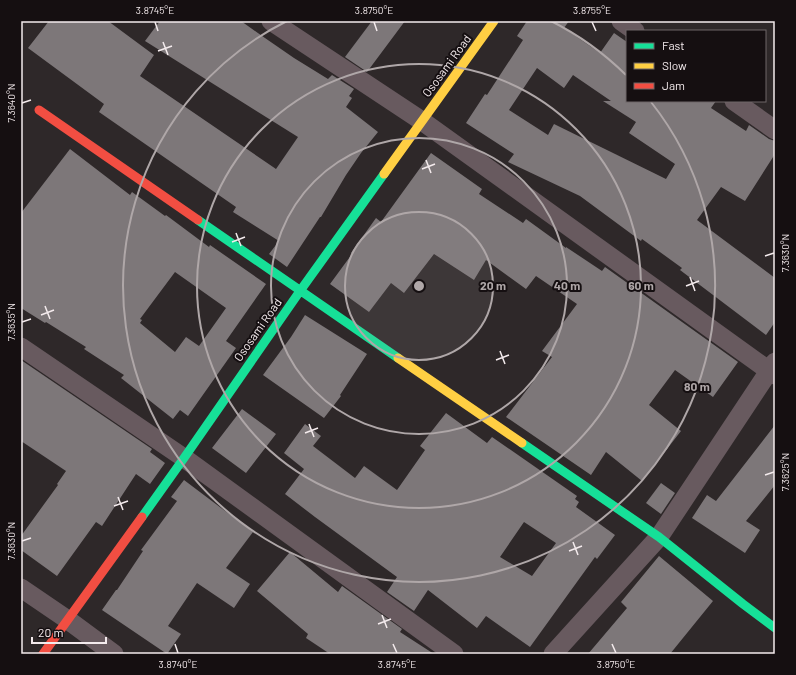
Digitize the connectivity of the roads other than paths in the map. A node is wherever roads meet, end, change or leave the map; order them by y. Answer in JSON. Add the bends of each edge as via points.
{"nodes":[{"id":1,"x":272,"y":21,"type":"edge"},
{"id":2,"x":494,"y":21,"type":"edge"},
{"id":3,"x":621,"y":21,"type":"edge"},
{"id":4,"x":634,"y":30,"type":"edge"},
{"id":5,"x":735,"y":102,"type":"edge"},
{"id":6,"x":38,"y":110,"type":"dead end"},
{"id":7,"x":422,"y":122,"type":"junction"},
{"id":8,"x":775,"y":130,"type":"edge"},
{"id":9,"x":300,"y":291,"type":"junction"},
{"id":10,"x":21,"y":347,"type":"edge"},
{"id":11,"x":773,"y":370,"type":"edge"},
{"id":12,"x":184,"y":458,"type":"junction"},
{"id":13,"x":659,"y":537,"type":"junction"},
{"id":14,"x":21,"y":588,"type":"edge"},
{"id":15,"x":68,"y":620,"type":"junction"},
{"id":16,"x":775,"y":628,"type":"edge"},
{"id":17,"x":44,"y":654,"type":"edge"},
{"id":18,"x":114,"y":654,"type":"edge"},
{"id":19,"x":454,"y":654,"type":"edge"},
{"id":20,"x":553,"y":654,"type":"edge"}],
"edges":[{"from":1,"to":7,"type":"street"},
{"from":2,"to":7,"type":"street","name":"Ososami Road"},
{"from":3,"to":4,"type":"street"},
{"from":5,"to":8,"type":"street"},
{"from":6,"to":9,"type":"street"},
{"from":7,"to":9,"type":"street","name":"Ososami Road"},
{"from":7,"to":11,"type":"street"},
{"from":9,"to":12,"type":"street","name":"Ososami Road"},
{"from":9,"to":13,"type":"street"},
{"from":10,"to":12,"type":"street"},
{"from":11,"to":13,"type":"street"},
{"from":12,"to":15,"type":"street","name":"Ososami Road"},
{"from":12,"to":19,"type":"street"},
{"from":13,"to":16,"type":"street"},
{"from":13,"to":20,"type":"street"},
{"from":14,"to":15,"type":"street"},
{"from":15,"to":17,"type":"street","name":"Ososami Road"},
{"from":15,"to":18,"type":"street"}]}
